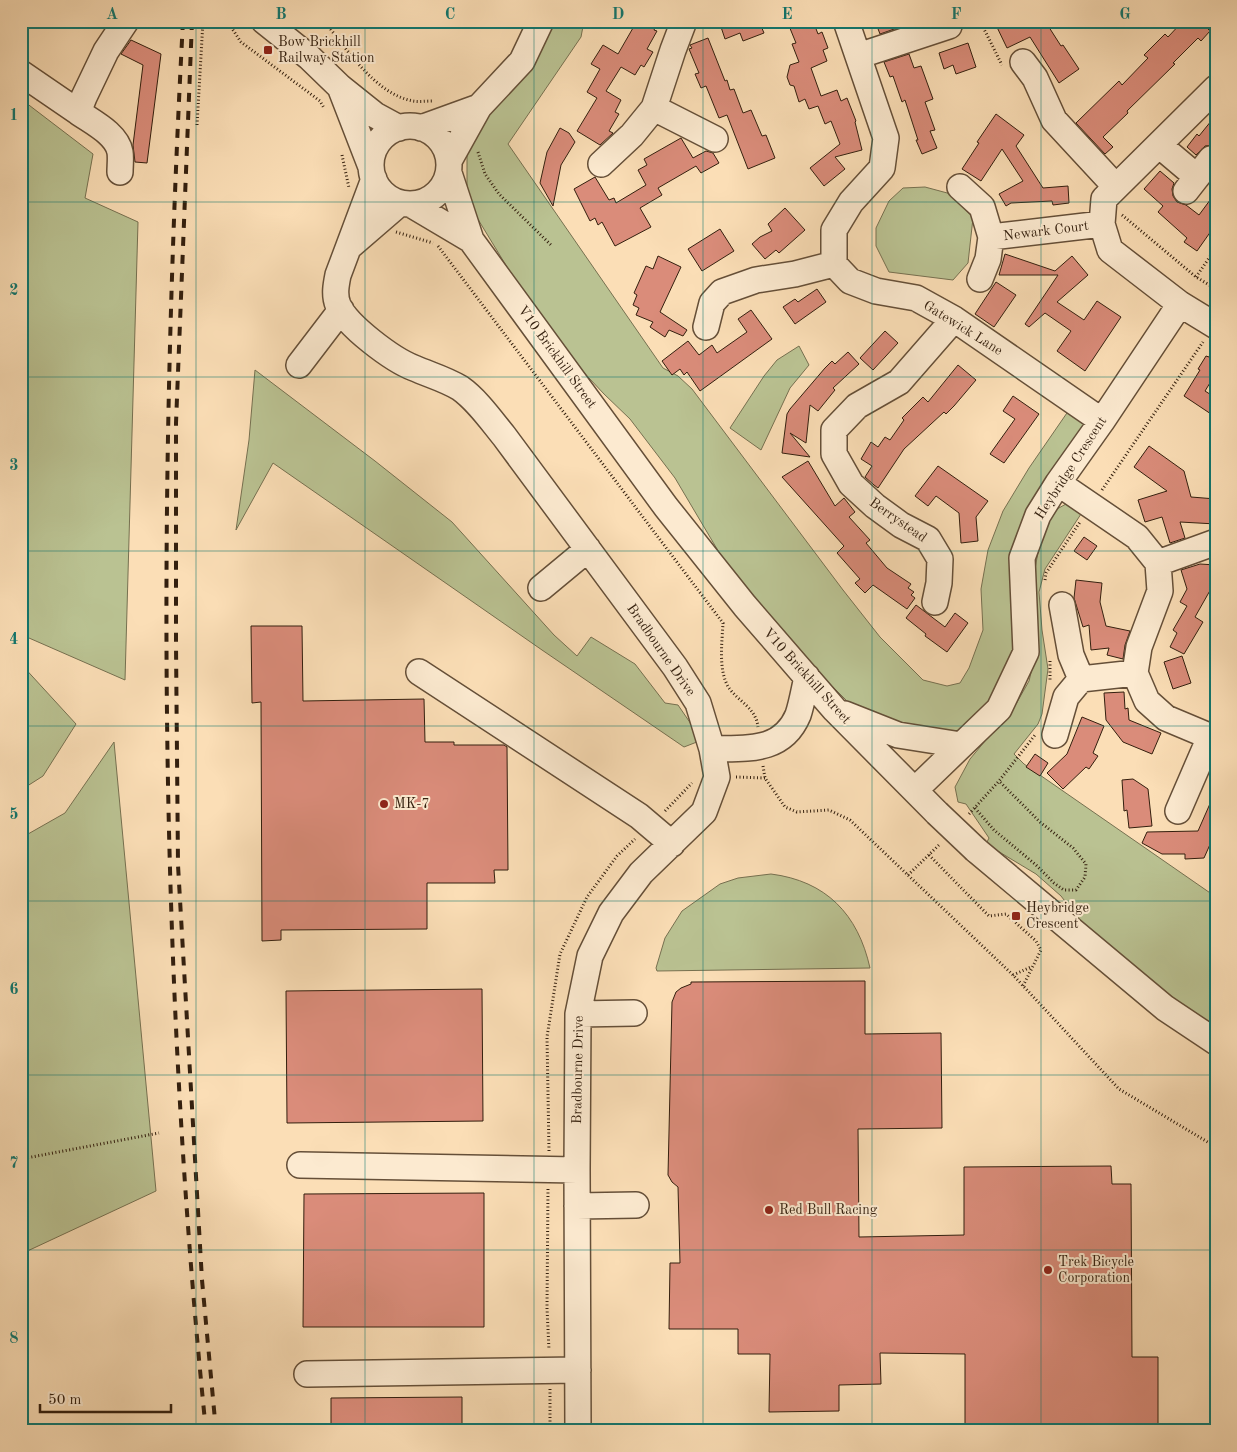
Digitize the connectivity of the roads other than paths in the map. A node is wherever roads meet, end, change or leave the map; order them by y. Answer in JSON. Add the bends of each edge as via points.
{"nodes":[{"id":1,"x":126,"y":21,"type":"edge"},
{"id":2,"x":264,"y":21,"type":"edge"},
{"id":3,"x":541,"y":21,"type":"edge"},
{"id":4,"x":684,"y":21,"type":"edge"},
{"id":5,"x":846,"y":21,"type":"edge"},
{"id":6,"x":949,"y":26,"type":"dead end"},
{"id":7,"x":858,"y":56,"type":"junction"},
{"id":8,"x":1023,"y":62,"type":"dead end"},
{"id":9,"x":21,"y":73,"type":"edge"},
{"id":10,"x":340,"y":87,"type":"junction"},
{"id":11,"x":1216,"y":88,"type":"edge"},
{"id":12,"x":654,"y":108,"type":"junction"},
{"id":13,"x":78,"y":112,"type":"junction"},
{"id":14,"x":451,"y":118,"type":"junction"},
{"id":15,"x":410,"y":128,"type":"junction"},
{"id":16,"x":715,"y":139,"type":"dead end"},
{"id":17,"x":1159,"y":145,"type":"junction"},
{"id":18,"x":601,"y":164,"type":"dead end"},
{"id":19,"x":449,"y":167,"type":"junction"},
{"id":20,"x":120,"y":172,"type":"dead end"},
{"id":21,"x":373,"y":173,"type":"junction"},
{"id":22,"x":1198,"y":176,"type":"dead end"},
{"id":23,"x":960,"y":187,"type":"dead end"},
{"id":24,"x":1116,"y":187,"type":"junction"},
{"id":25,"x":406,"y":204,"type":"junction"},
{"id":26,"x":371,"y":215,"type":"junction"},
{"id":27,"x":1102,"y":224,"type":"junction"},
{"id":28,"x":991,"y":237,"type":"junction"},
{"id":29,"x":471,"y":240,"type":"junction"},
{"id":30,"x":834,"y":264,"type":"junction"},
{"id":31,"x":980,"y":279,"type":"dead end"},
{"id":32,"x":1180,"y":304,"type":"junction"},
{"id":33,"x":341,"y":310,"type":"junction"},
{"id":34,"x":954,"y":319,"type":"junction"},
{"id":35,"x":1216,"y":326,"type":"edge"},
{"id":36,"x":706,"y":327,"type":"dead end"},
{"id":37,"x":299,"y":365,"type":"dead end"},
{"id":38,"x":1102,"y":421,"type":"junction"},
{"id":39,"x":1058,"y":483,"type":"junction"},
{"id":40,"x":1216,"y":542,"type":"edge"},
{"id":41,"x":588,"y":549,"type":"junction"},
{"id":42,"x":1158,"y":563,"type":"junction"},
{"id":43,"x":541,"y":588,"type":"dead end"},
{"id":44,"x":935,"y":602,"type":"dead end"},
{"id":45,"x":1062,"y":605,"type":"dead end"},
{"id":46,"x":419,"y":672,"type":"dead end"},
{"id":47,"x":1135,"y":673,"type":"junction"},
{"id":48,"x":807,"y":677,"type":"junction"},
{"id":49,"x":1081,"y":679,"type":"junction"},
{"id":50,"x":836,"y":710,"type":"junction"},
{"id":51,"x":1055,"y":735,"type":"dead end"},
{"id":52,"x":1213,"y":738,"type":"edge"},
{"id":53,"x":961,"y":745,"type":"junction"},
{"id":54,"x":712,"y":749,"type":"junction"},
{"id":55,"x":915,"y":790,"type":"junction"},
{"id":56,"x":1178,"y":811,"type":"dead end"},
{"id":57,"x":672,"y":844,"type":"junction"},
{"id":58,"x":634,"y":1013,"type":"dead end"},
{"id":59,"x":578,"y":1014,"type":"junction"},
{"id":60,"x":1216,"y":1042,"type":"edge"},
{"id":61,"x":300,"y":1165,"type":"dead end"},
{"id":62,"x":577,"y":1170,"type":"junction"},
{"id":63,"x":636,"y":1205,"type":"dead end"},
{"id":64,"x":577,"y":1206,"type":"junction"},
{"id":65,"x":578,"y":1370,"type":"junction"},
{"id":66,"x":308,"y":1374,"type":"dead end"},
{"id":67,"x":578,"y":1431,"type":"edge"}],
"edges":[{"from":1,"to":13,"type":"street","via":[[106,51]]},
{"from":2,"to":10,"type":"street"},
{"from":3,"to":14,"type":"street","via":[[522,61],[479,107]]},
{"from":4,"to":12,"type":"street"},
{"from":5,"to":7,"type":"street"},
{"from":6,"to":7,"type":"street"},
{"from":7,"to":30,"type":"street","via":[[886,138],[882,168],[851,202],[834,230]]},
{"from":8,"to":24,"type":"street","via":[[1035,78],[1054,120]]},
{"from":9,"to":13,"type":"street"},
{"from":10,"to":15,"type":"street","via":[[375,114]]},
{"from":10,"to":21,"type":"street"},
{"from":11,"to":17,"type":"street"},
{"from":12,"to":16,"type":"street"},
{"from":12,"to":18,"type":"street","via":[[632,136]]},
{"from":13,"to":20,"type":"street","via":[[113,137],[120,153]]},
{"from":14,"to":15,"type":"street"},
{"from":14,"to":19,"type":"street"},
{"from":15,"to":19,"type":"street","via":[[432,132],[446,150]]},
{"from":15,"to":21,"type":"street","via":[[388,134],[379,142],[373,154]]},
{"from":17,"to":22,"type":"street"},
{"from":17,"to":24,"type":"street"},
{"from":19,"to":25,"type":"street","via":[[444,185],[436,195],[425,202]]},
{"from":19,"to":29,"type":"street","name":"V10 Brickhill Street"},
{"from":21,"to":25,"type":"street","via":[[380,190],[389,198]]},
{"from":21,"to":26,"type":"street"},
{"from":23,"to":28,"type":"street","name":"Newark Court","via":[[982,207]]},
{"from":24,"to":27,"type":"street","via":[[1104,199]]},
{"from":25,"to":26,"type":"street"},
{"from":25,"to":29,"type":"street","name":"V10 Brickhill Street"},
{"from":26,"to":33,"type":"street","via":[[348,247],[338,274],[335,289]]},
{"from":27,"to":28,"type":"street","name":"Newark Court"},
{"from":27,"to":32,"type":"street","via":[[1110,250]]},
{"from":28,"to":31,"type":"street","name":"Newark Court","via":[[988,259]]},
{"from":29,"to":48,"type":"street","name":"V10 Brickhill Street","via":[[666,507]]},
{"from":30,"to":34,"type":"street","name":"Gatewick Lane","via":[[850,281],[876,291],[916,298]]},
{"from":30,"to":36,"type":"street","via":[[756,280],[722,292],[712,303]]},
{"from":32,"to":35,"type":"street"},
{"from":32,"to":38,"type":"street","name":"Heybridge Crescent"},
{"from":33,"to":37,"type":"street"},
{"from":33,"to":41,"type":"street","name":"Bradbourne Drive","via":[[372,341],[396,359],[461,389],[504,436]]},
{"from":34,"to":38,"type":"street","name":"Gatewick Lane"},
{"from":34,"to":44,"type":"street","name":"Berrystead","via":[[899,382],[857,406],[834,430],[834,454],[852,484],[901,525],[928,539],[940,558]]},
{"from":38,"to":39,"type":"street","name":"Heybridge Crescent"},
{"from":39,"to":42,"type":"street","via":[[1136,537]]},
{"from":39,"to":53,"type":"street","name":"Heybridge Crescent","via":[[1038,515],[1022,558],[1026,652],[999,709]]},
{"from":40,"to":42,"type":"street"},
{"from":41,"to":43,"type":"street"},
{"from":41,"to":54,"type":"street","name":"Bradbourne Drive","via":[[676,667],[698,703]]},
{"from":42,"to":47,"type":"street","via":[[1160,590],[1139,648]]},
{"from":45,"to":49,"type":"street","via":[[1072,655]]},
{"from":46,"to":57,"type":"street","via":[[639,816]]},
{"from":47,"to":49,"type":"street"},
{"from":47,"to":52,"type":"street","via":[[1147,701],[1166,718]]},
{"from":48,"to":50,"type":"street","name":"V10 Brickhill Street"},
{"from":48,"to":54,"type":"street","via":[[798,714],[790,730],[779,740],[760,748]]},
{"from":49,"to":51,"type":"street","via":[[1066,697]]},
{"from":50,"to":53,"type":"street","via":[[898,735]]},
{"from":50,"to":55,"type":"street","name":"V10 Brickhill Street"},
{"from":52,"to":56,"type":"street"},
{"from":53,"to":55,"type":"street","name":"Heybridge Crescent"},
{"from":54,"to":57,"type":"street","name":"Bradbourne Drive","via":[[718,777],[704,812]]},
{"from":55,"to":60,"type":"street","name":"V10 Brickhill Street","bridge":true,"via":[[976,850],[1165,1008]]},
{"from":57,"to":59,"type":"street","name":"Bradbourne Drive","via":[[641,873],[611,913],[590,956]]},
{"from":58,"to":59,"type":"street"},
{"from":59,"to":62,"type":"street","name":"Bradbourne Drive"},
{"from":61,"to":62,"type":"street"},
{"from":62,"to":64,"type":"street","name":"Bradbourne Drive"},
{"from":63,"to":64,"type":"street"},
{"from":64,"to":65,"type":"street","name":"Bradbourne Drive"},
{"from":65,"to":66,"type":"street"},
{"from":65,"to":67,"type":"street","name":"Bradbourne Drive"}]}
